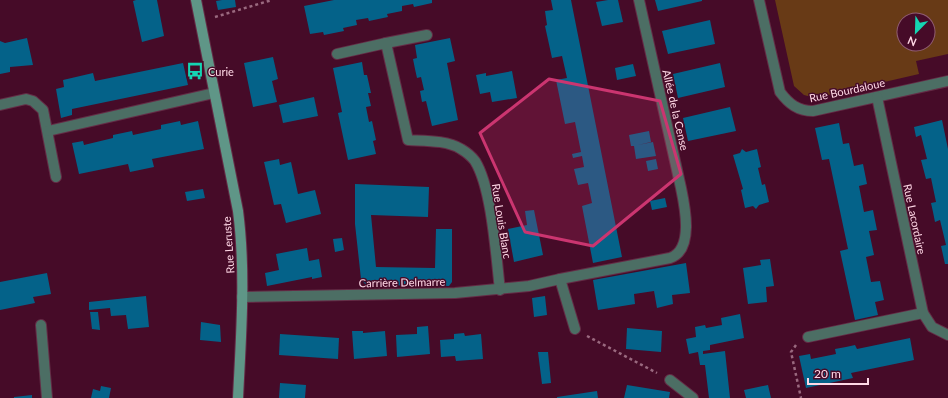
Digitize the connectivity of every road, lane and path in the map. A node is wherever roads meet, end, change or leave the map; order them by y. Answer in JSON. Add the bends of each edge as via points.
{"nodes":[{"id":1,"x":196,"y":0,"type":"edge"},
{"id":2,"x":272,"y":0,"type":"edge"},
{"id":3,"x":639,"y":0,"type":"edge"},
{"id":4,"x":760,"y":0,"type":"edge"},
{"id":5,"x":199,"y":19,"type":"junction"},
{"id":6,"x":427,"y":35,"type":"dead end"},
{"id":7,"x":386,"y":43,"type":"junction"},
{"id":8,"x":337,"y":54,"type":"dead end"},
{"id":9,"x":948,"y":81,"type":"edge"},
{"id":10,"x":214,"y":93,"type":"junction"},
{"id":11,"x":877,"y":97,"type":"junction"},
{"id":12,"x":0,"y":105,"type":"edge"},
{"id":13,"x":48,"y":131,"type":"junction"},
{"id":14,"x":56,"y":177,"type":"dead end"},
{"id":15,"x":685,"y":226,"type":"joint"},
{"id":16,"x":560,"y":279,"type":"junction"},
{"id":17,"x":500,"y":290,"type":"junction"},
{"id":18,"x":242,"y":297,"type":"junction"},
{"id":19,"x":923,"y":313,"type":"junction"},
{"id":20,"x":40,"y":325,"type":"dead end"},
{"id":21,"x":575,"y":329,"type":"joint"},
{"id":22,"x":948,"y":334,"type":"edge"},
{"id":23,"x":808,"y":337,"type":"joint"},
{"id":24,"x":670,"y":380,"type":"joint"},
{"id":25,"x":47,"y":398,"type":"edge"},
{"id":26,"x":238,"y":398,"type":"edge"},
{"id":27,"x":693,"y":398,"type":"edge"},
{"id":28,"x":802,"y":398,"type":"edge"}],
"edges":[{"from":1,"to":5,"type":"street","name":"Rue Leruste"},
{"from":2,"to":5,"type":"path"},
{"from":3,"to":15,"type":"street","name":"Allée de la Cense","via":[[681,188]]},
{"from":4,"to":11,"type":"street","name":"Rue Bourdaloue","via":[[780,92],[786,101],[800,109],[813,111]]},
{"from":5,"to":10,"type":"street","name":"Rue Leruste"},
{"from":6,"to":7,"type":"street"},
{"from":7,"to":8,"type":"street"},
{"from":7,"to":17,"type":"street","name":"Rue Louis Blanc","via":[[408,140],[441,142],[461,148],[474,160],[482,175],[488,200]]},
{"from":9,"to":11,"type":"street","name":"Rue Bourdaloue"},
{"from":10,"to":13,"type":"street"},
{"from":10,"to":18,"type":"street","name":"Rue Leruste","via":[[238,211]]},
{"from":11,"to":19,"type":"street","name":"Rue Lacordaire"},
{"from":12,"to":13,"type":"street","via":[[26,99],[33,101],[43,110]]},
{"from":13,"to":14,"type":"street"},
{"from":15,"to":16,"type":"street","name":"Carrière Delmarre","via":[[682,249],[677,255]]},
{"from":16,"to":17,"type":"street","name":"Carrière Delmarre"},
{"from":16,"to":21,"type":"street"},
{"from":17,"to":18,"type":"street","name":"Carrière Delmarre","via":[[455,294]]},
{"from":18,"to":26,"type":"street","name":"Rue Leruste"},
{"from":19,"to":22,"type":"street","name":"Rue Lacordaire","via":[[932,327]]},
{"from":19,"to":23,"type":"street"},
{"from":20,"to":25,"type":"street"},
{"from":21,"to":24,"type":"path"},
{"from":23,"to":28,"type":"path","via":[[797,344],[791,352]]},
{"from":24,"to":27,"type":"street"}]}
